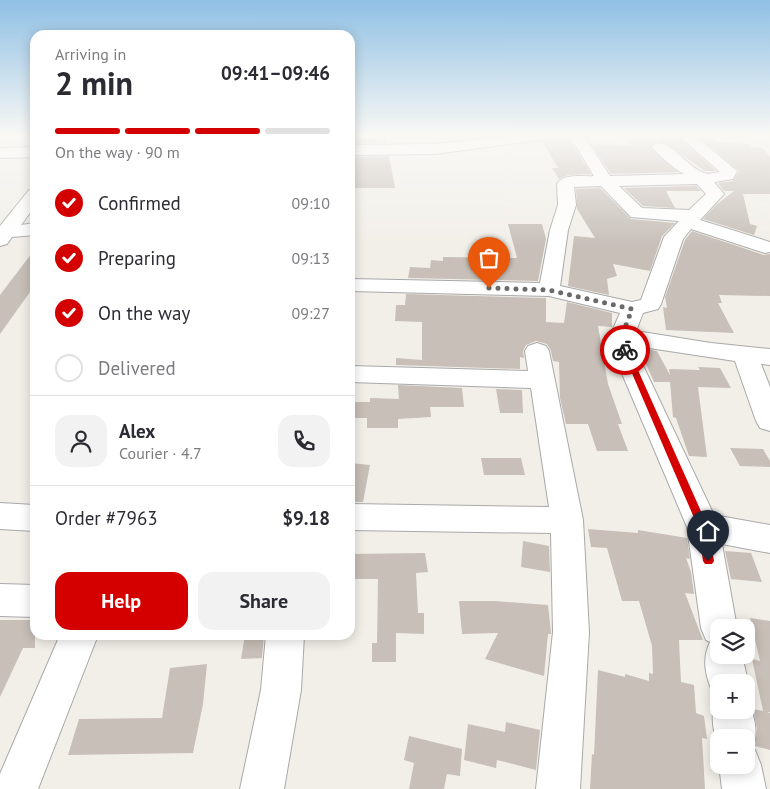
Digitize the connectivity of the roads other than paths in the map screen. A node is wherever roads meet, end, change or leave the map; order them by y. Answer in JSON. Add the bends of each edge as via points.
{"nodes":[{"id":1,"x":600,"y":173,"type":"edge"},
{"id":2,"x":693,"y":173,"type":"edge"},
{"id":3,"x":729,"y":173,"type":"edge"},
{"id":4,"x":702,"y":179,"type":"junction"},
{"id":5,"x":605,"y":181,"type":"junction"},
{"id":6,"x":30,"y":200,"type":"edge"},
{"id":7,"x":691,"y":219,"type":"junction"},
{"id":8,"x":30,"y":229,"type":"edge"},
{"id":9,"x":2,"y":234,"type":"edge"},
{"id":10,"x":765,"y":247,"type":"dead end"},
{"id":11,"x":355,"y":285,"type":"edge"},
{"id":12,"x":549,"y":290,"type":"junction"},
{"id":13,"x":632,"y":309,"type":"junction"},
{"id":14,"x":622,"y":336,"type":"junction"},
{"id":15,"x":758,"y":356,"type":"edge"},
{"id":16,"x":355,"y":374,"type":"edge"},
{"id":17,"x":770,"y":421,"type":"edge"},
{"id":18,"x":0,"y":516,"type":"edge"},
{"id":19,"x":355,"y":517,"type":"edge"},
{"id":20,"x":30,"y":518,"type":"edge"},
{"id":21,"x":567,"y":520,"type":"junction"},
{"id":22,"x":703,"y":527,"type":"junction"},
{"id":23,"x":770,"y":539,"type":"edge"},
{"id":24,"x":0,"y":600,"type":"edge"},
{"id":25,"x":30,"y":601,"type":"edge"},
{"id":26,"x":718,"y":619,"type":"edge"},
{"id":27,"x":77,"y":640,"type":"edge"},
{"id":28,"x":285,"y":640,"type":"edge"},
{"id":29,"x":742,"y":774,"type":"edge"},
{"id":30,"x":16,"y":789,"type":"edge"},
{"id":31,"x":262,"y":789,"type":"edge"},
{"id":32,"x":558,"y":789,"type":"edge"},
{"id":33,"x":744,"y":789,"type":"edge"}],
"edges":[{"from":1,"to":5,"type":"street"},
{"from":2,"to":4,"type":"street"},
{"from":3,"to":4,"type":"street","via":[[727,176]]},
{"from":4,"to":5,"type":"street"},
{"from":4,"to":7,"type":"street","via":[[715,194]]},
{"from":5,"to":7,"type":"street","via":[[637,213]]},
{"from":5,"to":12,"type":"street","via":[[565,184],[567,205],[559,230]]},
{"from":6,"to":9,"type":"street"},
{"from":7,"to":10,"type":"street"},
{"from":7,"to":13,"type":"street","via":[[674,237],[650,304]]},
{"from":8,"to":9,"type":"street"},
{"from":11,"to":12,"type":"street"},
{"from":12,"to":13,"type":"street"},
{"from":13,"to":14,"type":"street"},
{"from":14,"to":15,"type":"street"},
{"from":14,"to":22,"type":"street","via":[[627,357]]},
{"from":15,"to":17,"type":"street"},
{"from":16,"to":21,"type":"street","via":[[539,365]]},
{"from":18,"to":20,"type":"street"},
{"from":19,"to":21,"type":"street"},
{"from":21,"to":32,"type":"street","via":[[571,632]]},
{"from":22,"to":23,"type":"street"},
{"from":22,"to":26,"type":"street"},
{"from":24,"to":25,"type":"street"},
{"from":27,"to":30,"type":"street"},
{"from":28,"to":31,"type":"street","via":[[281,690]]},
{"from":29,"to":33,"type":"street"}]}
